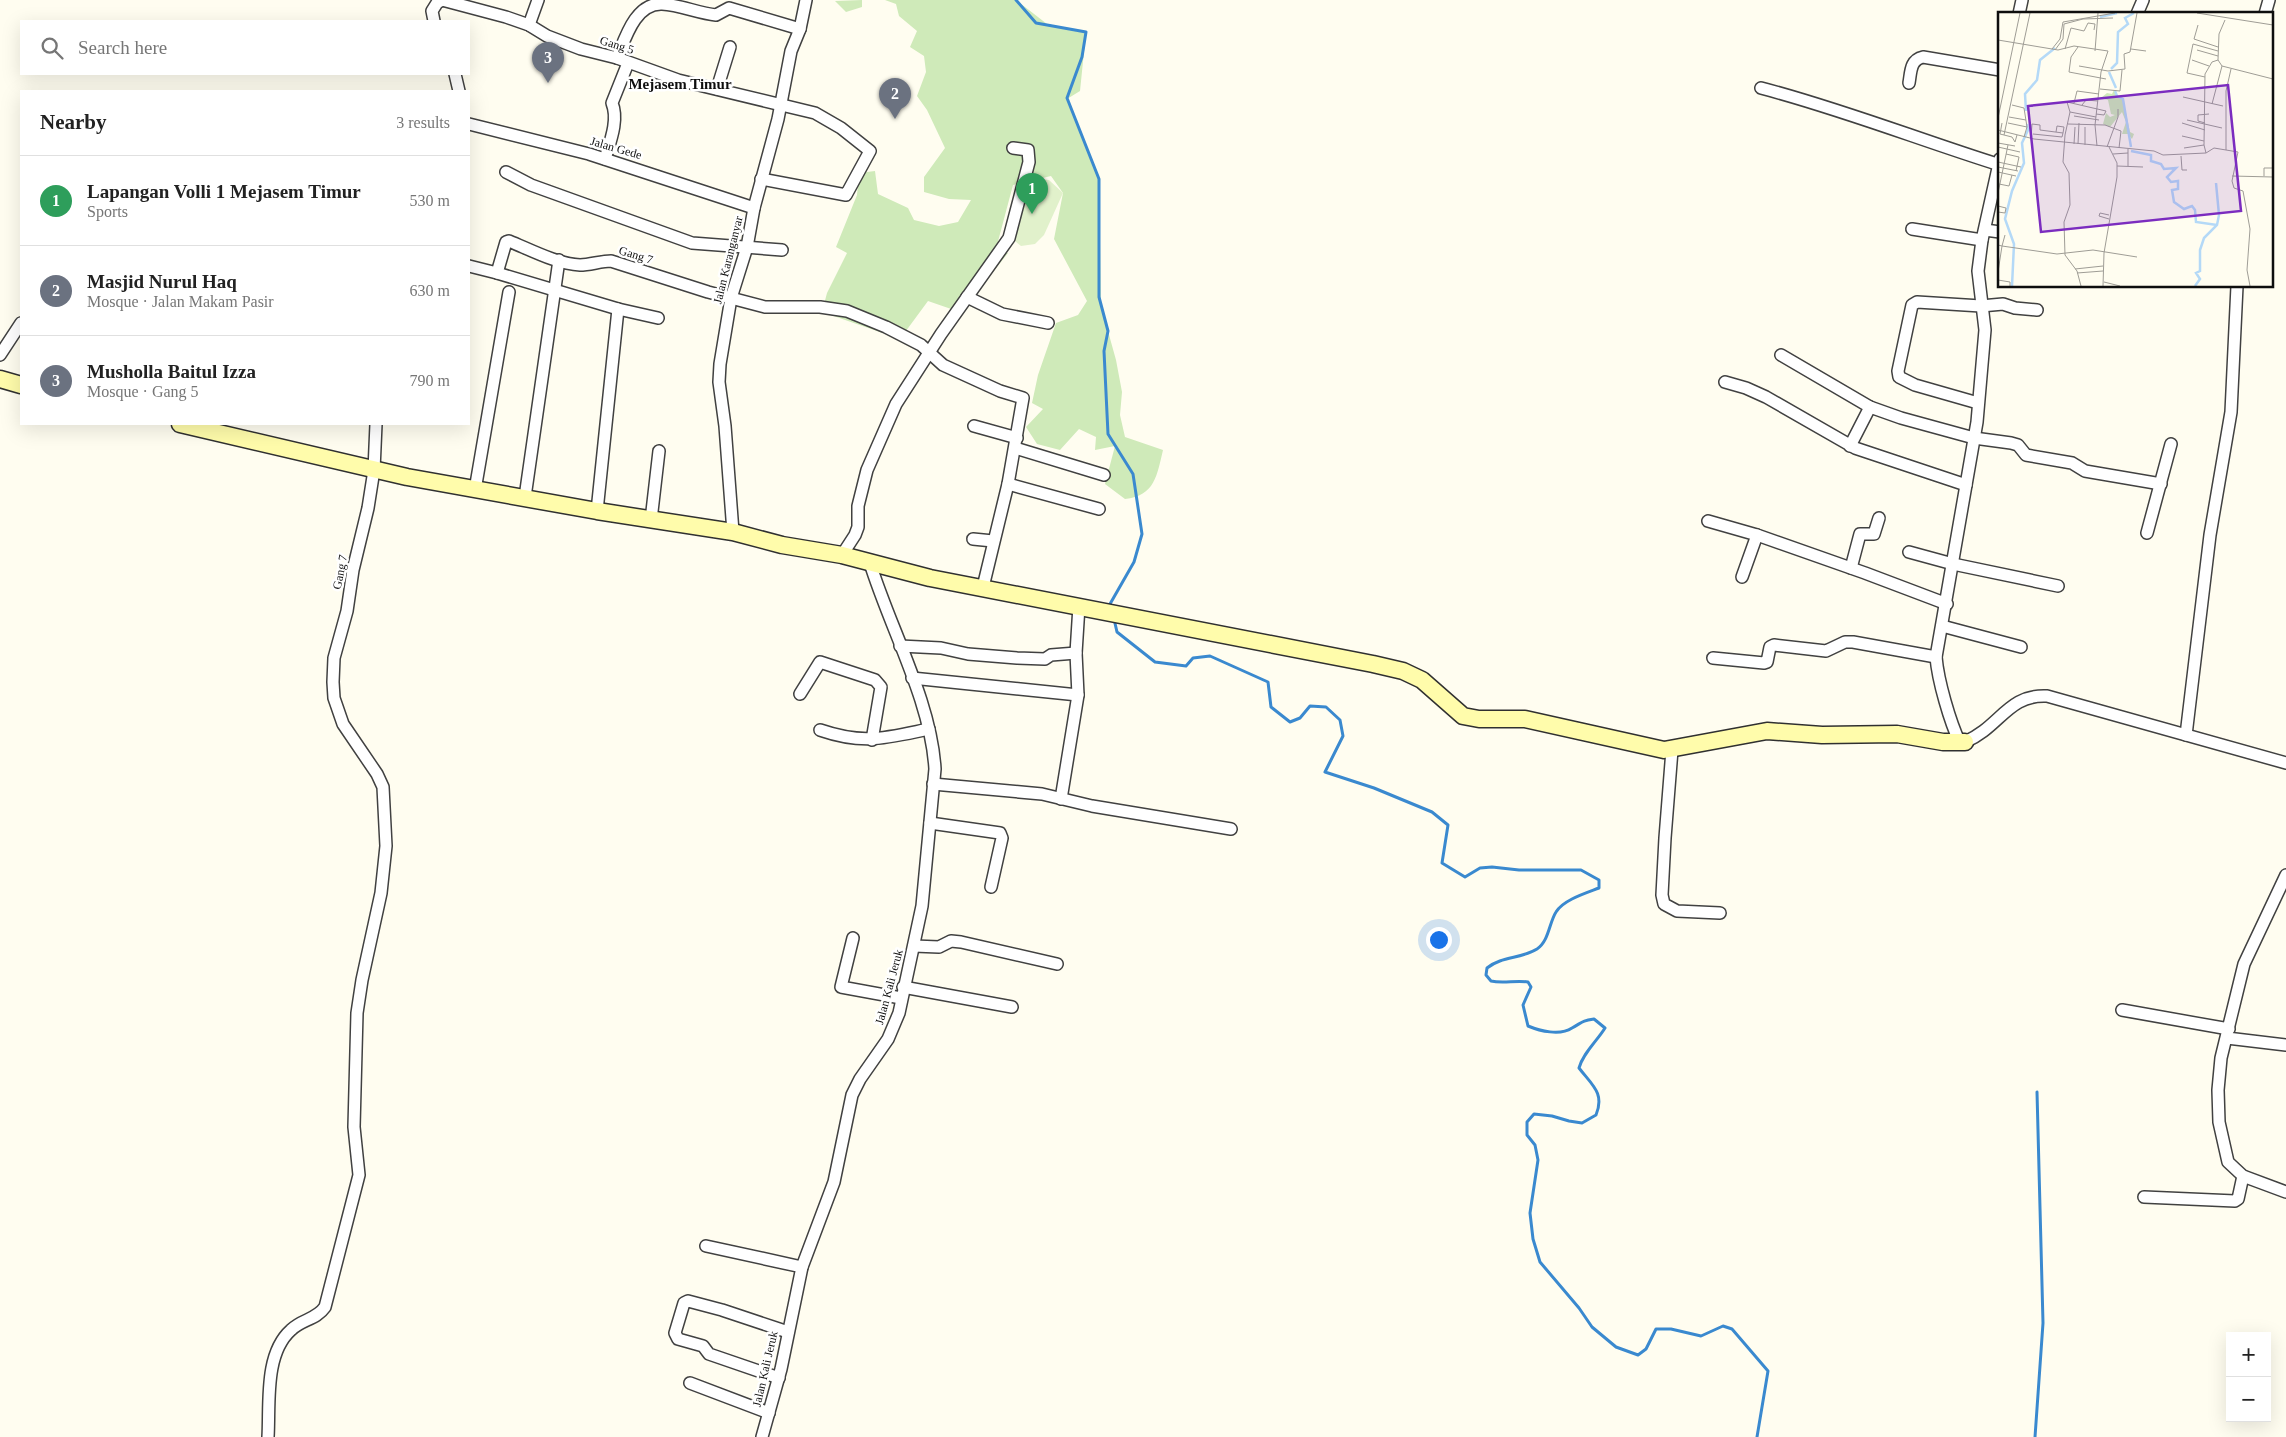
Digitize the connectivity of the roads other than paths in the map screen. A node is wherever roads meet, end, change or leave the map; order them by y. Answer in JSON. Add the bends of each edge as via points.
{"nodes":[{"id":1,"x":538,"y":0,"type":"edge"},
{"id":2,"x":806,"y":0,"type":"edge"},
{"id":3,"x":2143,"y":0,"type":"edge"},
{"id":4,"x":2138,"y":12,"type":"edge"},
{"id":5,"x":434,"y":20,"type":"edge"},
{"id":6,"x":529,"y":25,"type":"junction"},
{"id":7,"x":800,"y":29,"type":"junction"},
{"id":8,"x":730,"y":47,"type":"dead end"},
{"id":9,"x":622,"y":60,"type":"junction"},
{"id":10,"x":1998,"y":70,"type":"edge"},
{"id":11,"x":455,"y":75,"type":"edge"},
{"id":12,"x":1909,"y":83,"type":"dead end"},
{"id":13,"x":1761,"y":88,"type":"dead end"},
{"id":14,"x":717,"y":89,"type":"junction"},
{"id":15,"x":459,"y":90,"type":"edge"},
{"id":16,"x":781,"y":104,"type":"junction"},
{"id":17,"x":470,"y":124,"type":"edge"},
{"id":18,"x":1013,"y":148,"type":"dead end"},
{"id":19,"x":605,"y":160,"type":"junction"},
{"id":20,"x":1998,"y":164,"type":"edge"},
{"id":21,"x":1998,"y":168,"type":"edge"},
{"id":22,"x":506,"y":172,"type":"dead end"},
{"id":23,"x":761,"y":179,"type":"junction"},
{"id":24,"x":754,"y":208,"type":"junction"},
{"id":25,"x":1912,"y":229,"type":"dead end"},
{"id":26,"x":1998,"y":232,"type":"edge"},
{"id":27,"x":1983,"y":235,"type":"junction"},
{"id":28,"x":747,"y":247,"type":"junction"},
{"id":29,"x":782,"y":250,"type":"dead end"},
{"id":30,"x":559,"y":260,"type":"junction"},
{"id":31,"x":470,"y":266,"type":"edge"},
{"id":32,"x":497,"y":273,"type":"junction"},
{"id":33,"x":554,"y":288,"type":"junction"},
{"id":34,"x":2238,"y":288,"type":"edge"},
{"id":35,"x":508,"y":292,"type":"dead end"},
{"id":36,"x":967,"y":297,"type":"junction"},
{"id":37,"x":731,"y":298,"type":"junction"},
{"id":38,"x":1982,"y":306,"type":"junction"},
{"id":39,"x":2037,"y":310,"type":"dead end"},
{"id":40,"x":618,"y":315,"type":"junction"},
{"id":41,"x":658,"y":318,"type":"dead end"},
{"id":42,"x":1048,"y":323,"type":"dead end"},
{"id":43,"x":20,"y":326,"type":"edge"},
{"id":44,"x":928,"y":354,"type":"junction"},
{"id":45,"x":1781,"y":355,"type":"dead end"},
{"id":46,"x":0,"y":356,"type":"edge"},
{"id":47,"x":0,"y":379,"type":"edge"},
{"id":48,"x":1725,"y":382,"type":"dead end"},
{"id":49,"x":20,"y":385,"type":"edge"},
{"id":50,"x":1978,"y":404,"type":"junction"},
{"id":51,"x":1870,"y":407,"type":"junction"},
{"id":52,"x":184,"y":425,"type":"edge"},
{"id":53,"x":376,"y":425,"type":"edge"},
{"id":54,"x":974,"y":426,"type":"dead end"},
{"id":55,"x":1974,"y":438,"type":"junction"},
{"id":56,"x":1016,"y":443,"type":"junction"},
{"id":57,"x":2171,"y":444,"type":"dead end"},
{"id":58,"x":1850,"y":446,"type":"junction"},
{"id":59,"x":659,"y":451,"type":"dead end"},
{"id":60,"x":374,"y":470,"type":"junction"},
{"id":61,"x":1104,"y":475,"type":"dead end"},
{"id":62,"x":1008,"y":484,"type":"junction"},
{"id":63,"x":2161,"y":484,"type":"junction"},
{"id":64,"x":1966,"y":485,"type":"junction"},
{"id":65,"x":475,"y":490,"type":"junction"},
{"id":66,"x":525,"y":497,"type":"junction"},
{"id":67,"x":1099,"y":509,"type":"dead end"},
{"id":68,"x":597,"y":511,"type":"junction"},
{"id":69,"x":1879,"y":518,"type":"dead end"},
{"id":70,"x":651,"y":520,"type":"junction"},
{"id":71,"x":1708,"y":521,"type":"dead end"},
{"id":72,"x":733,"y":532,"type":"junction"},
{"id":73,"x":2147,"y":533,"type":"dead end"},
{"id":74,"x":1757,"y":535,"type":"junction"},
{"id":75,"x":974,"y":539,"type":"dead end"},
{"id":76,"x":993,"y":541,"type":"junction"},
{"id":77,"x":1909,"y":552,"type":"dead end"},
{"id":78,"x":854,"y":558,"type":"junction"},
{"id":79,"x":1953,"y":564,"type":"junction"},
{"id":80,"x":1851,"y":568,"type":"junction"},
{"id":81,"x":1742,"y":578,"type":"dead end"},
{"id":82,"x":2058,"y":586,"type":"dead end"},
{"id":83,"x":982,"y":587,"type":"junction"},
{"id":84,"x":1947,"y":604,"type":"junction"},
{"id":85,"x":1079,"y":606,"type":"junction"},
{"id":86,"x":1942,"y":626,"type":"junction"},
{"id":87,"x":900,"y":646,"type":"junction"},
{"id":88,"x":2021,"y":647,"type":"dead end"},
{"id":89,"x":1076,"y":653,"type":"junction"},
{"id":90,"x":1936,"y":657,"type":"junction"},
{"id":91,"x":1712,"y":658,"type":"dead end"},
{"id":92,"x":912,"y":678,"type":"junction"},
{"id":93,"x":800,"y":694,"type":"dead end"},
{"id":94,"x":1078,"y":695,"type":"junction"},
{"id":95,"x":929,"y":729,"type":"junction"},
{"id":96,"x":820,"y":730,"type":"dead end"},
{"id":97,"x":2186,"y":735,"type":"junction"},
{"id":98,"x":872,"y":740,"type":"junction"},
{"id":99,"x":1963,"y":742,"type":"junction"},
{"id":100,"x":1672,"y":750,"type":"junction"},
{"id":101,"x":2286,"y":763,"type":"edge"},
{"id":102,"x":933,"y":784,"type":"junction"},
{"id":103,"x":1061,"y":799,"type":"junction"},
{"id":104,"x":930,"y":822,"type":"junction"},
{"id":105,"x":1231,"y":829,"type":"dead end"},
{"id":106,"x":2285,"y":880,"type":"edge"},
{"id":107,"x":991,"y":887,"type":"dead end"},
{"id":108,"x":1720,"y":913,"type":"dead end"},
{"id":109,"x":853,"y":938,"type":"dead end"},
{"id":110,"x":914,"y":946,"type":"junction"},
{"id":111,"x":1057,"y":964,"type":"dead end"},
{"id":112,"x":902,"y":993,"type":"junction"},
{"id":113,"x":1012,"y":1007,"type":"dead end"},
{"id":114,"x":2122,"y":1010,"type":"dead end"},
{"id":115,"x":2228,"y":1034,"type":"junction"},
{"id":116,"x":2286,"y":1044,"type":"edge"},
{"id":117,"x":2243,"y":1176,"type":"junction"},
{"id":118,"x":2286,"y":1192,"type":"edge"},
{"id":119,"x":2144,"y":1197,"type":"dead end"},
{"id":120,"x":706,"y":1246,"type":"dead end"},
{"id":121,"x":802,"y":1267,"type":"junction"},
{"id":122,"x":788,"y":1332,"type":"junction"},
{"id":123,"x":779,"y":1378,"type":"junction"},
{"id":124,"x":690,"y":1383,"type":"dead end"},
{"id":125,"x":769,"y":1413,"type":"junction"},
{"id":126,"x":268,"y":1437,"type":"edge"},
{"id":127,"x":762,"y":1437,"type":"edge"}],
"edges":[{"from":1,"to":6,"type":"street"},
{"from":2,"to":7,"type":"street","name":"Jalan Karanganyar"},
{"from":3,"to":4,"type":"street"},
{"from":5,"to":6,"type":"street","name":"Gang 5","via":[[432,11],[437,3],[448,1]]},
{"from":6,"to":9,"type":"street","name":"Gang 5","via":[[580,49]]},
{"from":7,"to":9,"type":"street","via":[[729,8],[716,15],[661,4],[637,15]]},
{"from":7,"to":16,"type":"street","name":"Jalan Karanganyar","via":[[791,51]]},
{"from":8,"to":14,"type":"street"},
{"from":9,"to":14,"type":"street","name":"Gang 5","via":[[678,80]]},
{"from":9,"to":19,"type":"street","via":[[612,103],[613,134]]},
{"from":10,"to":12,"type":"street","via":[[1923,57],[1913,63]]},
{"from":11,"to":15,"type":"street"},
{"from":13,"to":20,"type":"street","via":[[1810,101]]},
{"from":14,"to":16,"type":"street","name":"Gang 5"},
{"from":16,"to":23,"type":"street","name":"Jalan Karanganyar"},
{"from":16,"to":23,"type":"street","name":"Gang 5","via":[[828,120],[869,148],[870,152],[846,195]]},
{"from":17,"to":19,"type":"street","name":"Jalan Gede"},
{"from":18,"to":36,"type":"street","via":[[1028,150],[1029,162],[1010,236]]},
{"from":19,"to":24,"type":"street","name":"Jalan Gede"},
{"from":21,"to":27,"type":"street"},
{"from":22,"to":28,"type":"street","via":[[548,192],[692,243]]},
{"from":23,"to":24,"type":"street","name":"Jalan Karanganyar"},
{"from":24,"to":28,"type":"street","name":"Jalan Karanganyar"},
{"from":25,"to":27,"type":"street"},
{"from":26,"to":27,"type":"street"},
{"from":27,"to":38,"type":"street","via":[[1978,271]]},
{"from":28,"to":29,"type":"street"},
{"from":28,"to":37,"type":"street","name":"Jalan Karanganyar"},
{"from":30,"to":32,"type":"street","name":"Gang 7","via":[[508,241]]},
{"from":30,"to":33,"type":"street"},
{"from":30,"to":37,"type":"street","name":"Gang 7","via":[[582,265],[611,262]]},
{"from":31,"to":32,"type":"street"},
{"from":32,"to":33,"type":"street"},
{"from":33,"to":40,"type":"street"},
{"from":33,"to":66,"type":"street"},
{"from":34,"to":97,"type":"street","via":[[2231,412],[2210,535]]},
{"from":35,"to":65,"type":"street"},
{"from":36,"to":42,"type":"street","via":[[1002,314]]},
{"from":36,"to":44,"type":"street"},
{"from":37,"to":44,"type":"street","name":"Gang 7","via":[[765,307],[820,307],[847,311],[910,339]]},
{"from":37,"to":72,"type":"street","name":"Jalan Karanganyar","via":[[719,382]]},
{"from":38,"to":39,"type":"street","via":[[2003,304]]},
{"from":38,"to":50,"type":"street","via":[[1985,330]]},
{"from":38,"to":50,"type":"street","via":[[1914,302],[1898,374],[1902,380],[1915,385]]},
{"from":40,"to":41,"type":"street"},
{"from":40,"to":68,"type":"street"},
{"from":43,"to":46,"type":"street"},
{"from":44,"to":56,"type":"street","name":"Gang 7","via":[[943,365],[1023,398]]},
{"from":44,"to":78,"type":"street","via":[[896,404],[867,470],[858,506]]},
{"from":45,"to":51,"type":"street"},
{"from":47,"to":49,"type":"street"},
{"from":48,"to":58,"type":"street","via":[[1766,397]]},
{"from":50,"to":55,"type":"street"},
{"from":51,"to":55,"type":"street"},
{"from":51,"to":58,"type":"street"},
{"from":52,"to":60,"type":"street"},
{"from":53,"to":60,"type":"street","name":"Gang 7"},
{"from":54,"to":56,"type":"street"},
{"from":55,"to":63,"type":"street","via":[[2012,443],[2026,455],[2072,463],[2086,472]]},
{"from":55,"to":64,"type":"street"},
{"from":56,"to":61,"type":"street"},
{"from":56,"to":62,"type":"street"},
{"from":57,"to":63,"type":"street"},
{"from":58,"to":64,"type":"street"},
{"from":59,"to":70,"type":"street"},
{"from":60,"to":65,"type":"street"},
{"from":60,"to":126,"type":"street","name":"Gang 7","via":[[347,611],[334,658],[334,698],[343,724],[383,787],[386,813],[381,893],[357,1013],[354,1127],[359,1175],[325,1307],[314,1319],[299,1323],[289,1331],[275,1354]]},
{"from":62,"to":67,"type":"street"},
{"from":62,"to":76,"type":"street"},
{"from":63,"to":73,"type":"street"},
{"from":64,"to":79,"type":"street"},
{"from":65,"to":66,"type":"street"},
{"from":66,"to":68,"type":"street"},
{"from":68,"to":70,"type":"street"},
{"from":69,"to":80,"type":"street","via":[[1874,534],[1860,534]]},
{"from":70,"to":72,"type":"street"},
{"from":71,"to":74,"type":"street"},
{"from":72,"to":78,"type":"street"},
{"from":74,"to":80,"type":"street"},
{"from":74,"to":81,"type":"street"},
{"from":75,"to":76,"type":"street"},
{"from":76,"to":83,"type":"street"},
{"from":77,"to":79,"type":"street"},
{"from":78,"to":83,"type":"street"},
{"from":78,"to":87,"type":"street","name":"Jalan Kali Jeruk"},
{"from":79,"to":82,"type":"street"},
{"from":79,"to":84,"type":"street"},
{"from":80,"to":84,"type":"street"},
{"from":83,"to":85,"type":"street"},
{"from":84,"to":86,"type":"street"},
{"from":85,"to":89,"type":"street"},
{"from":85,"to":100,"type":"street","via":[[1403,671],[1428,684],[1457,712],[1470,718],[1525,719]]},
{"from":86,"to":88,"type":"street"},
{"from":86,"to":90,"type":"street"},
{"from":87,"to":89,"type":"street","via":[[1017,658],[1045,659],[1050,655]]},
{"from":87,"to":92,"type":"street","name":"Jalan Kali Jeruk"},
{"from":89,"to":94,"type":"street"},
{"from":90,"to":91,"type":"street","via":[[1845,642],[1826,651],[1774,645],[1770,647],[1764,663]]},
{"from":90,"to":99,"type":"street","via":[[1954,731]]},
{"from":92,"to":94,"type":"street"},
{"from":92,"to":95,"type":"street","name":"Jalan Kali Jeruk"},
{"from":93,"to":98,"type":"street","via":[[820,662],[875,680],[880,687]]},
{"from":94,"to":103,"type":"street"},
{"from":95,"to":98,"type":"street"},
{"from":95,"to":102,"type":"street","name":"Jalan Kali Jeruk","via":[[934,758]]},
{"from":96,"to":98,"type":"street","via":[[850,739]]},
{"from":97,"to":99,"type":"street","via":[[2058,698],[2036,695],[2021,699],[1986,731]]},
{"from":97,"to":101,"type":"street"},
{"from":99,"to":100,"type":"street","via":[[1897,734],[1822,735],[1767,731]]},
{"from":100,"to":108,"type":"street","via":[[1663,899],[1677,911]]},
{"from":102,"to":103,"type":"street","via":[[1042,794]]},
{"from":102,"to":104,"type":"street","name":"Jalan Kali Jeruk"},
{"from":103,"to":105,"type":"street"},
{"from":104,"to":107,"type":"street","via":[[1000,833],[1002,838]]},
{"from":104,"to":110,"type":"street","name":"Jalan Kali Jeruk","via":[[922,906]]},
{"from":106,"to":115,"type":"street","via":[[2244,964]]},
{"from":109,"to":112,"type":"street","via":[[841,987]]},
{"from":110,"to":111,"type":"street","via":[[939,947],[951,940]]},
{"from":110,"to":112,"type":"street","name":"Jalan Kali Jeruk"},
{"from":112,"to":113,"type":"street"},
{"from":112,"to":121,"type":"street","name":"Jalan Kali Jeruk","via":[[899,1013],[888,1039],[852,1095],[834,1182]]},
{"from":114,"to":115,"type":"street"},
{"from":115,"to":116,"type":"street"},
{"from":115,"to":117,"type":"street","via":[[2221,1058],[2219,1122],[2228,1162]]},
{"from":117,"to":118,"type":"street"},
{"from":117,"to":119,"type":"street","via":[[2235,1201]]},
{"from":120,"to":121,"type":"street"},
{"from":121,"to":122,"type":"street","name":"Jalan Kali Jeruk"},
{"from":122,"to":123,"type":"street","name":"Jalan Kali Jeruk"},
{"from":122,"to":123,"type":"street","via":[[688,1302],[684,1303],[675,1333],[678,1339],[703,1346],[709,1354]]},
{"from":123,"to":125,"type":"street","name":"Jalan Kali Jeruk"},
{"from":124,"to":125,"type":"street"},
{"from":125,"to":127,"type":"street","name":"Jalan Kali Jeruk"}]}
